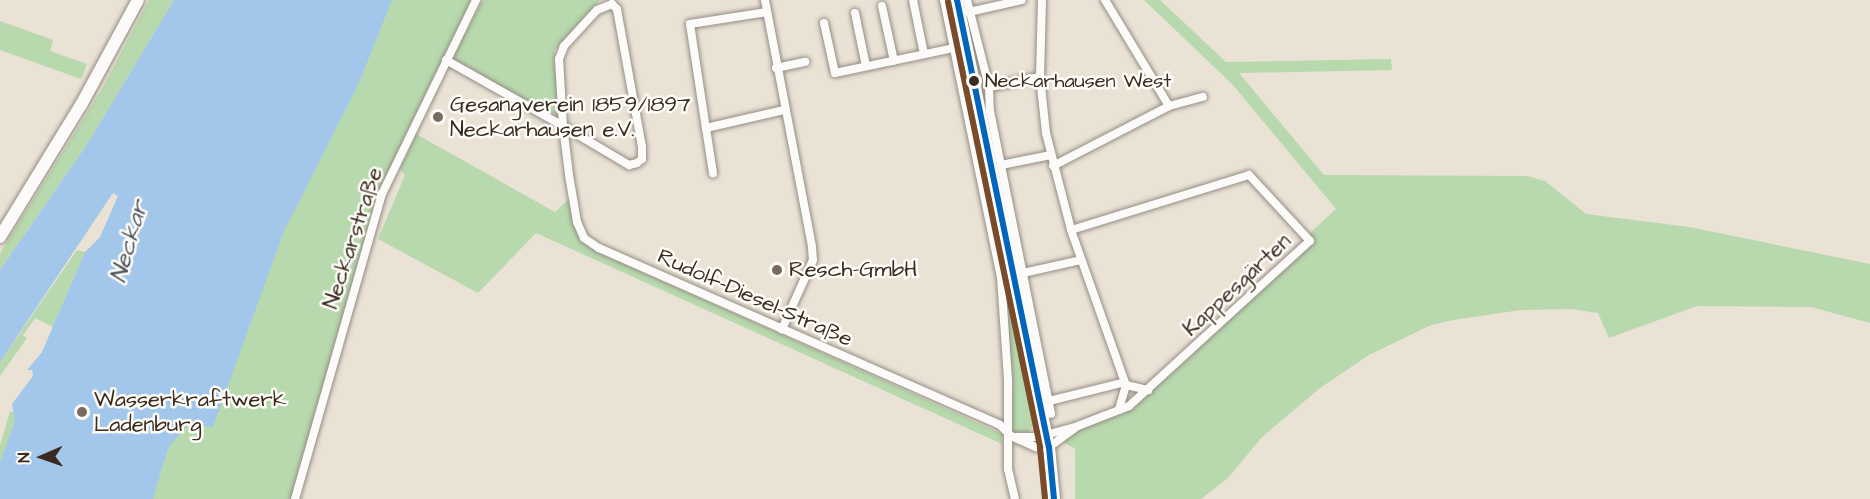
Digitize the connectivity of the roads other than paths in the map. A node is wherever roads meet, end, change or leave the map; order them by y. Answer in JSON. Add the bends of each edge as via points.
{"nodes":[{"id":1,"x":138,"y":0,"type":"edge"},
{"id":2,"x":476,"y":0,"type":"edge"},
{"id":3,"x":765,"y":0,"type":"edge"},
{"id":4,"x":913,"y":0,"type":"edge"},
{"id":5,"x":944,"y":0,"type":"edge"},
{"id":6,"x":957,"y":0,"type":"edge"},
{"id":7,"x":967,"y":0,"type":"edge"},
{"id":8,"x":1022,"y":0,"type":"edge"},
{"id":9,"x":1042,"y":0,"type":"edge"},
{"id":10,"x":1105,"y":0,"type":"edge"},
{"id":11,"x":882,"y":6,"type":"dead end"},
{"id":12,"x":767,"y":12,"type":"junction"},
{"id":13,"x":969,"y":12,"type":"junction"},
{"id":14,"x":855,"y":13,"type":"dead end"},
{"id":15,"x":824,"y":22,"type":"dead end"},
{"id":16,"x":954,"y":48,"type":"junction"},
{"id":17,"x":924,"y":54,"type":"junction"},
{"id":18,"x":446,"y":60,"type":"junction"},
{"id":19,"x":894,"y":61,"type":"junction"},
{"id":20,"x":805,"y":62,"type":"dead end"},
{"id":21,"x":866,"y":66,"type":"junction"},
{"id":22,"x":776,"y":68,"type":"junction"},
{"id":23,"x":1040,"y":77,"type":"junction"},
{"id":24,"x":988,"y":87,"type":"junction"},
{"id":25,"x":1203,"y":97,"type":"dead end"},
{"id":26,"x":1169,"y":106,"type":"junction"},
{"id":27,"x":784,"y":110,"type":"junction"},
{"id":28,"x":563,"y":126,"type":"junction"},
{"id":29,"x":706,"y":128,"type":"junction"},
{"id":30,"x":1050,"y":155,"type":"junction"},
{"id":31,"x":1001,"y":165,"type":"junction"},
{"id":32,"x":1053,"y":166,"type":"junction"},
{"id":33,"x":713,"y":173,"type":"dead end"},
{"id":34,"x":1071,"y":230,"type":"junction"},
{"id":35,"x":0,"y":237,"type":"edge"},
{"id":36,"x":1081,"y":260,"type":"junction"},
{"id":37,"x":1023,"y":273,"type":"junction"},
{"id":38,"x":782,"y":329,"type":"junction"},
{"id":39,"x":1126,"y":383,"type":"junction"},
{"id":40,"x":1148,"y":390,"type":"junction"},
{"id":41,"x":1050,"y":401,"type":"junction"},
{"id":42,"x":1119,"y":410,"type":"junction"},
{"id":43,"x":1051,"y":414,"type":"dead end"},
{"id":44,"x":1078,"y":426,"type":"junction"},
{"id":45,"x":1006,"y":431,"type":"junction"},
{"id":46,"x":1045,"y":433,"type":"junction"},
{"id":47,"x":1017,"y":437,"type":"junction"},
{"id":48,"x":1049,"y":447,"type":"junction"},
{"id":49,"x":295,"y":499,"type":"edge"},
{"id":50,"x":1015,"y":499,"type":"edge"},
{"id":51,"x":1054,"y":499,"type":"edge"}],
"edges":[{"from":1,"to":35,"type":"street","via":[[81,105]]},
{"from":2,"to":18,"type":"street","name":"Neckarstraße"},
{"from":3,"to":12,"type":"street"},
{"from":4,"to":17,"type":"street"},
{"from":5,"to":16,"type":"street"},
{"from":6,"to":46,"type":"street"},
{"from":7,"to":13,"type":"street"},
{"from":8,"to":13,"type":"street"},
{"from":9,"to":23,"type":"street"},
{"from":10,"to":26,"type":"street"},
{"from":11,"to":19,"type":"street"},
{"from":12,"to":22,"type":"street"},
{"from":12,"to":29,"type":"street","via":[[690,24]]},
{"from":13,"to":24,"type":"street"},
{"from":14,"to":21,"type":"street"},
{"from":15,"to":21,"type":"street","via":[[835,73]]},
{"from":16,"to":17,"type":"street"},
{"from":16,"to":45,"type":"street","via":[[1002,277],[1008,380]]},
{"from":17,"to":19,"type":"street"},
{"from":18,"to":28,"type":"street"},
{"from":18,"to":49,"type":"street","name":"Neckarstraße","via":[[382,194]]},
{"from":19,"to":21,"type":"street"},
{"from":20,"to":22,"type":"street"},
{"from":22,"to":27,"type":"street"},
{"from":23,"to":24,"type":"street"},
{"from":23,"to":30,"type":"street"},
{"from":24,"to":31,"type":"street"},
{"from":25,"to":26,"type":"street"},
{"from":26,"to":32,"type":"street"},
{"from":27,"to":29,"type":"street"},
{"from":27,"to":38,"type":"street","via":[[813,260]]},
{"from":28,"to":28,"type":"street","via":[[629,165],[642,159],[617,9],[612,4],[597,10],[560,52]]},
{"from":28,"to":38,"type":"street","name":"Rudolf-Diesel-Straße","via":[[577,222],[584,238]]},
{"from":29,"to":33,"type":"street"},
{"from":30,"to":31,"type":"street"},
{"from":30,"to":32,"type":"street"},
{"from":31,"to":37,"type":"street"},
{"from":32,"to":34,"type":"street"},
{"from":34,"to":36,"type":"street"},
{"from":34,"to":40,"type":"street","name":"Kappesgärten","via":[[1249,175],[1310,241]]},
{"from":36,"to":37,"type":"street"},
{"from":36,"to":39,"type":"street"},
{"from":37,"to":41,"type":"street"},
{"from":38,"to":45,"type":"street","name":"Rudolf-Diesel-Straße"},
{"from":39,"to":40,"type":"street"},
{"from":39,"to":41,"type":"street"},
{"from":39,"to":42,"type":"street"},
{"from":40,"to":42,"type":"street","name":"Kappesgärten"},
{"from":41,"to":43,"type":"street"},
{"from":42,"to":44,"type":"street","name":"Kappesgärten"},
{"from":44,"to":46,"type":"street","name":"Kappesgärten"},
{"from":44,"to":48,"type":"street","name":"Kappesgärten"},
{"from":45,"to":47,"type":"street","name":"Rudolf-Diesel-Straße"},
{"from":45,"to":50,"type":"street","via":[[1009,480]]},
{"from":46,"to":47,"type":"street"},
{"from":46,"to":48,"type":"street"},
{"from":47,"to":48,"type":"street","name":"Rudolf-Diesel-Straße","via":[[1036,447]]},
{"from":48,"to":51,"type":"street"}]}
